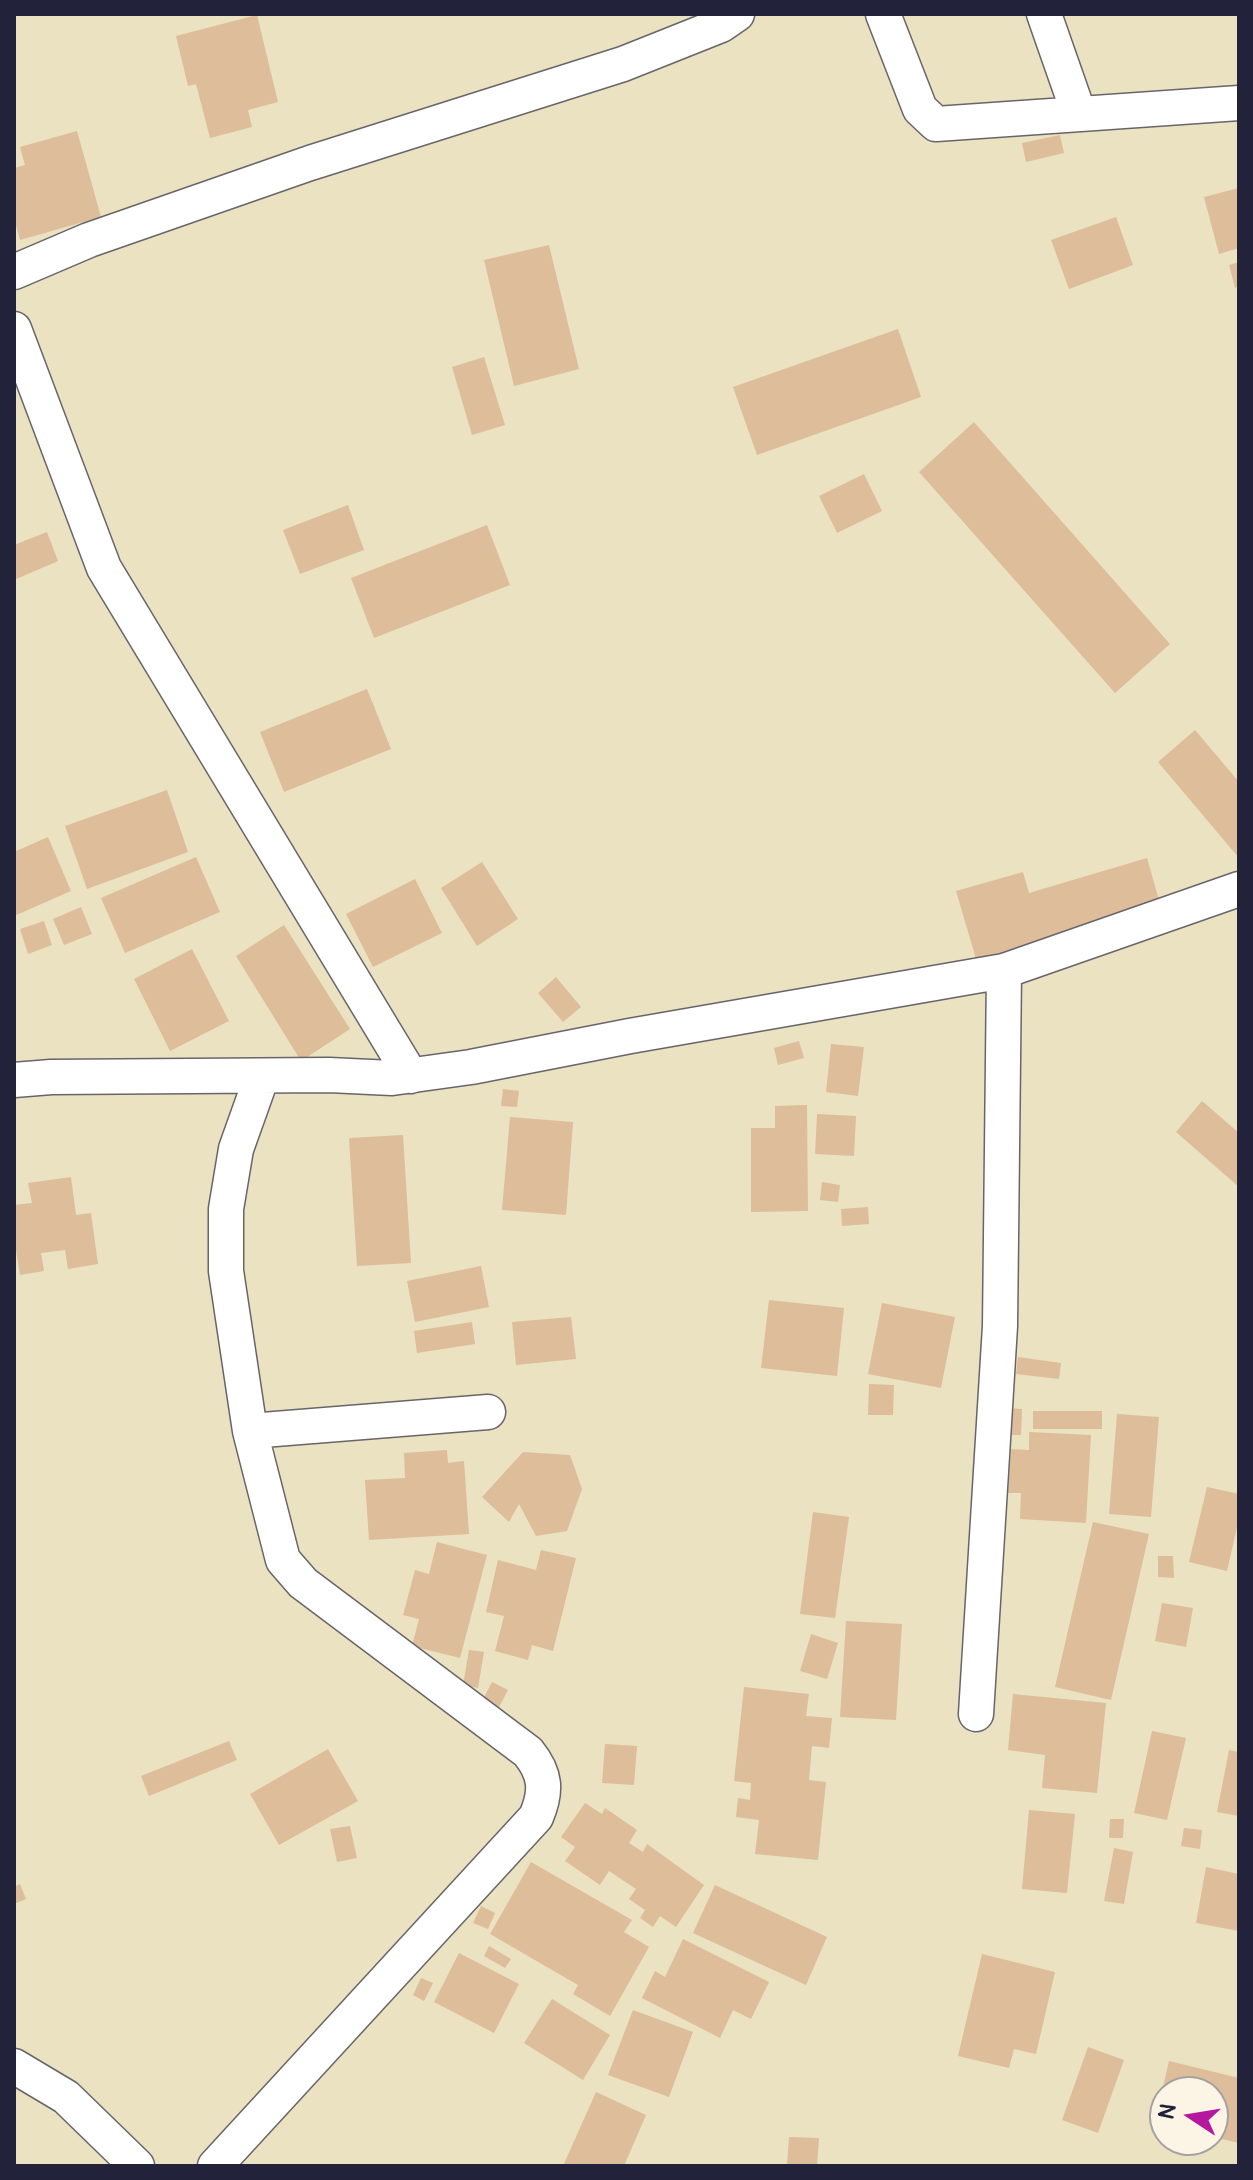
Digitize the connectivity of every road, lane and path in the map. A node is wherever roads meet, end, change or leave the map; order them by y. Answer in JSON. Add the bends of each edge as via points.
{"nodes":[{"id":1,"x":737,"y":14,"type":"edge"},
{"id":2,"x":883,"y":14,"type":"edge"},
{"id":3,"x":1044,"y":14,"type":"edge"},
{"id":4,"x":1239,"y":103,"type":"edge"},
{"id":5,"x":1079,"y":114,"type":"junction"},
{"id":6,"x":14,"y":272,"type":"edge"},
{"id":7,"x":14,"y":329,"type":"edge"},
{"id":8,"x":1239,"y":889,"type":"edge"},
{"id":9,"x":1004,"y":971,"type":"junction"},
{"id":10,"x":262,"y":1076,"type":"junction"},
{"id":11,"x":411,"y":1076,"type":"junction"},
{"id":12,"x":14,"y":1080,"type":"edge"},
{"id":13,"x":488,"y":1412,"type":"dead end"},
{"id":14,"x":250,"y":1431,"type":"junction"},
{"id":15,"x":976,"y":1714,"type":"dead end"},
{"id":16,"x":14,"y":2066,"type":"edge"},
{"id":17,"x":137,"y":2166,"type":"edge"},
{"id":18,"x":215,"y":2166,"type":"edge"}],
"edges":[{"from":1,"to":6,"type":"street","via":[[623,64],[295,168]]},
{"from":2,"to":5,"type":"street","via":[[920,109],[936,124]]},
{"from":3,"to":5,"type":"street"},
{"from":4,"to":5,"type":"street"},
{"from":7,"to":11,"type":"street","via":[[104,568]]},
{"from":8,"to":9,"type":"street"},
{"from":9,"to":11,"type":"street"},
{"from":9,"to":15,"type":"street","via":[[1000,1326]]},
{"from":10,"to":11,"type":"street"},
{"from":10,"to":12,"type":"street"},
{"from":10,"to":14,"type":"street","via":[[236,1149],[226,1209],[226,1271]]},
{"from":13,"to":14,"type":"street"},
{"from":14,"to":18,"type":"street","via":[[283,1560],[292,1573],[528,1752],[545,1782],[536,1817]]},
{"from":16,"to":17,"type":"street","via":[[66,2097]]}]}
